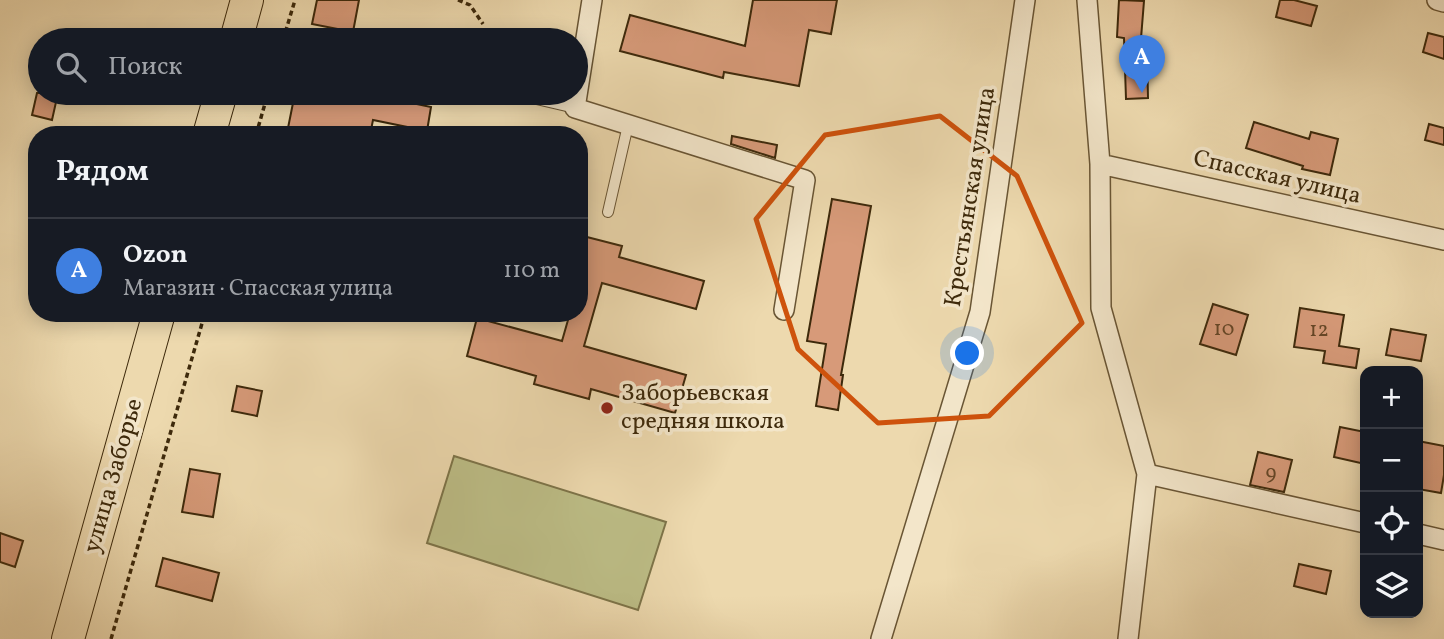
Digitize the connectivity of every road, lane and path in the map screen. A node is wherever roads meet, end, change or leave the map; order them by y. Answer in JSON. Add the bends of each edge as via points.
{"nodes":[{"id":1,"x":247,"y":0,"type":"edge"},
{"id":2,"x":295,"y":0,"type":"edge"},
{"id":3,"x":458,"y":0,"type":"edge"},
{"id":4,"x":592,"y":0,"type":"edge"},
{"id":5,"x":1025,"y":0,"type":"edge"},
{"id":6,"x":1087,"y":0,"type":"edge"},
{"id":7,"x":1437,"y":0,"type":"edge"},
{"id":8,"x":1444,"y":2,"type":"edge"},
{"id":9,"x":239,"y":28,"type":"edge"},
{"id":10,"x":287,"y":28,"type":"edge"},
{"id":11,"x":484,"y":28,"type":"edge"},
{"id":12,"x":588,"y":28,"type":"edge"},
{"id":13,"x":218,"y":105,"type":"edge"},
{"id":14,"x":265,"y":105,"type":"edge"},
{"id":15,"x":565,"y":105,"type":"edge"},
{"id":16,"x":575,"y":105,"type":"edge"},
{"id":17,"x":575,"y":108,"type":"junction"},
{"id":18,"x":628,"y":125,"type":"junction"},
{"id":19,"x":212,"y":126,"type":"edge"},
{"id":20,"x":259,"y":126,"type":"edge"},
{"id":21,"x":1100,"y":164,"type":"junction"},
{"id":22,"x":608,"y":212,"type":"dead end"},
{"id":23,"x":1444,"y":240,"type":"edge"},
{"id":24,"x":783,"y":310,"type":"dead end"},
{"id":25,"x":156,"y":322,"type":"edge"},
{"id":26,"x":202,"y":322,"type":"edge"},
{"id":27,"x":1147,"y":474,"type":"junction"},
{"id":28,"x":1360,"y":522,"type":"edge"},
{"id":29,"x":1423,"y":535,"type":"edge"},
{"id":30,"x":1444,"y":540,"type":"edge"},
{"id":31,"x":68,"y":639,"type":"edge"},
{"id":32,"x":111,"y":639,"type":"edge"},
{"id":33,"x":881,"y":639,"type":"edge"},
{"id":34,"x":1128,"y":639,"type":"edge"}],
"edges":[{"from":1,"to":9,"type":"main road"},
{"from":2,"to":10,"type":"path"},
{"from":3,"to":11,"type":"path","via":[[470,5]]},
{"from":4,"to":12,"type":"street"},
{"from":5,"to":33,"type":"street","name":"Крестьянская улица","via":[[980,312]]},
{"from":6,"to":21,"type":"street"},
{"from":7,"to":8,"type":"street"},
{"from":13,"to":19,"type":"main road"},
{"from":14,"to":20,"type":"path"},
{"from":15,"to":17,"type":"lane"},
{"from":16,"to":17,"type":"street"},
{"from":17,"to":18,"type":"street"},
{"from":18,"to":22,"type":"lane"},
{"from":18,"to":24,"type":"street","via":[[805,180]]},
{"from":21,"to":23,"type":"street","name":"Спасская улица"},
{"from":21,"to":27,"type":"street","via":[[1101,308]]},
{"from":25,"to":31,"type":"main road","name":"улица Заборье"},
{"from":26,"to":32,"type":"path"},
{"from":27,"to":28,"type":"street"},
{"from":27,"to":34,"type":"street"},
{"from":29,"to":30,"type":"street"}]}
